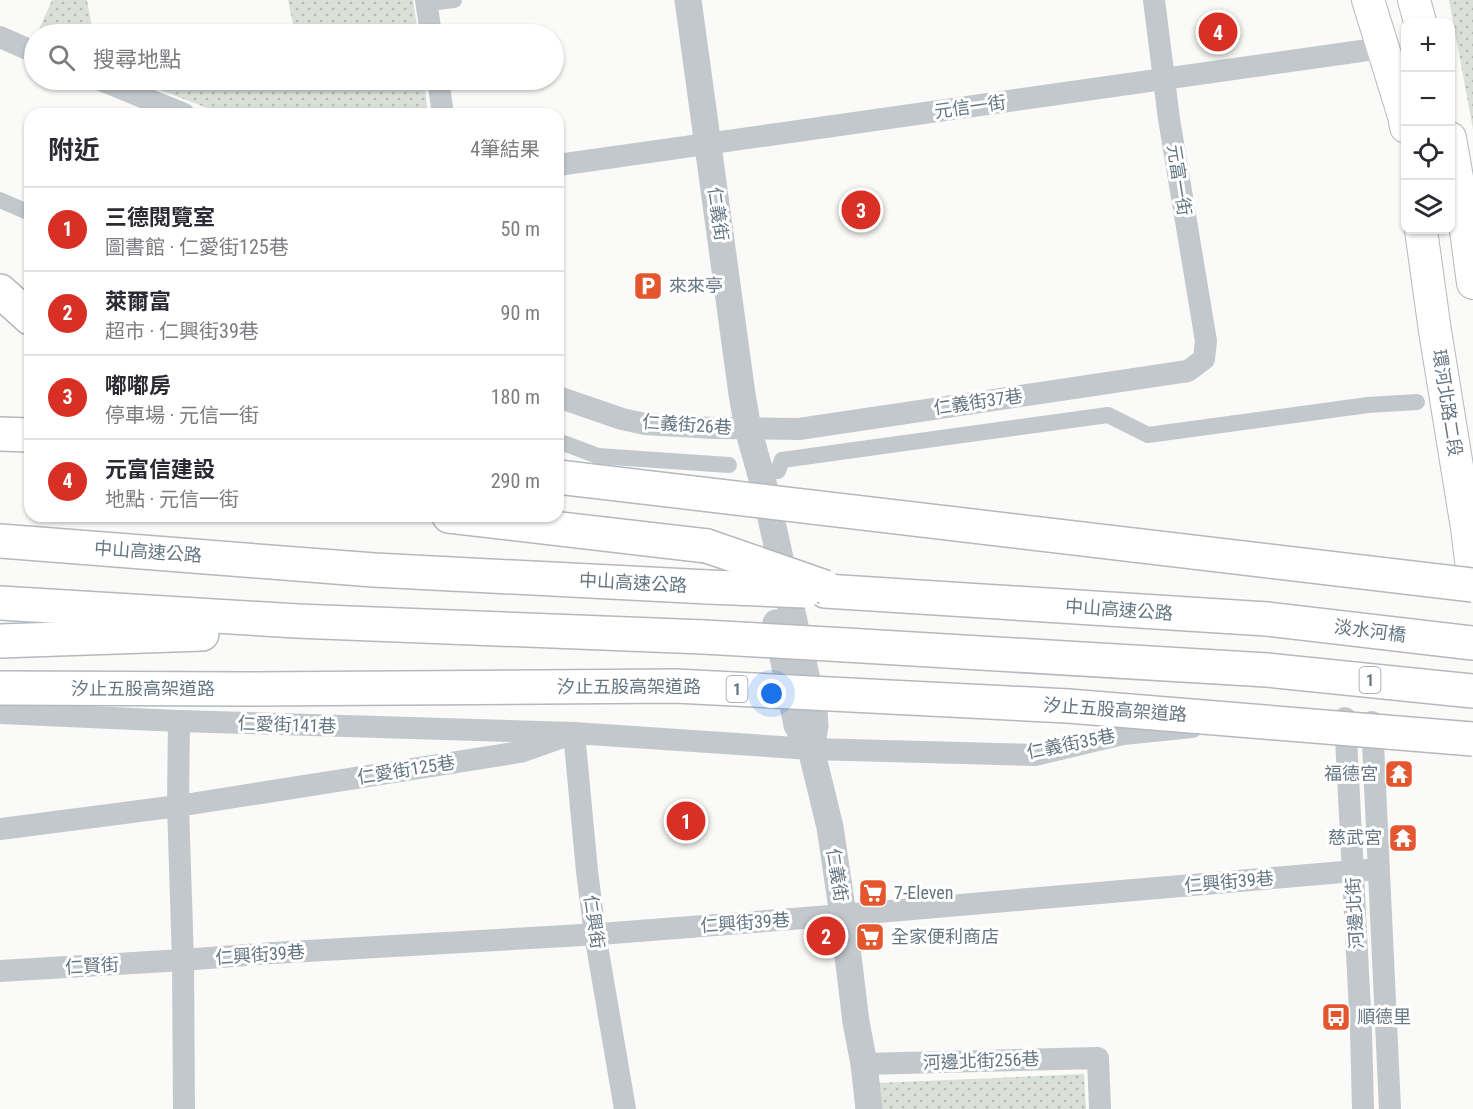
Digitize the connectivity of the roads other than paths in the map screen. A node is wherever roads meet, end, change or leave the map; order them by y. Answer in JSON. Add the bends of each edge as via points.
{"nodes":[{"id":1,"x":688,"y":0,"type":"edge"},
{"id":2,"x":1154,"y":0,"type":"edge"},
{"id":3,"x":1368,"y":0,"type":"edge"},
{"id":4,"x":1414,"y":0,"type":"edge"},
{"id":5,"x":439,"y":1,"type":"edge"},
{"id":6,"x":1419,"y":18,"type":"edge"},
{"id":7,"x":433,"y":24,"type":"edge"},
{"id":8,"x":0,"y":37,"type":"edge"},
{"id":9,"x":24,"y":48,"type":"edge"},
{"id":10,"x":1382,"y":48,"type":"junction"},
{"id":11,"x":1164,"y":80,"type":"junction"},
{"id":12,"x":125,"y":90,"type":"edge"},
{"id":13,"x":439,"y":90,"type":"edge"},
{"id":14,"x":169,"y":108,"type":"edge"},
{"id":15,"x":442,"y":108,"type":"edge"},
{"id":16,"x":1406,"y":126,"type":"edge"},
{"id":17,"x":708,"y":144,"type":"junction"},
{"id":18,"x":564,"y":164,"type":"edge"},
{"id":19,"x":1455,"y":165,"type":"edge"},
{"id":20,"x":0,"y":200,"type":"edge"},
{"id":21,"x":24,"y":210,"type":"edge"},
{"id":22,"x":1422,"y":234,"type":"edge"},
{"id":23,"x":1473,"y":284,"type":"edge"},
{"id":24,"x":0,"y":291,"type":"edge"},
{"id":25,"x":24,"y":313,"type":"edge"},
{"id":26,"x":1204,"y":358,"type":"joint"},
{"id":27,"x":564,"y":399,"type":"edge"},
{"id":28,"x":1416,"y":402,"type":"dead end"},
{"id":29,"x":748,"y":429,"type":"junction"},
{"id":30,"x":0,"y":434,"type":"edge"},
{"id":31,"x":24,"y":435,"type":"edge"},
{"id":32,"x":564,"y":443,"type":"edge"},
{"id":33,"x":729,"y":465,"type":"dead end"},
{"id":34,"x":778,"y":471,"type":"dead end"},
{"id":35,"x":564,"y":478,"type":"edge"},
{"id":36,"x":501,"y":522,"type":"edge"},
{"id":37,"x":0,"y":541,"type":"edge"},
{"id":38,"x":1473,"y":576,"type":"edge"},
{"id":39,"x":1473,"y":585,"type":"edge"},
{"id":40,"x":828,"y":590,"type":"junction"},
{"id":41,"x":0,"y":603,"type":"edge"},
{"id":42,"x":1267,"y":619,"type":"joint"},
{"id":43,"x":468,"y":627,"type":"junction"},
{"id":44,"x":0,"y":641,"type":"edge"},
{"id":45,"x":1473,"y":643,"type":"edge"},
{"id":46,"x":0,"y":688,"type":"edge"},
{"id":47,"x":1473,"y":691,"type":"edge"},
{"id":48,"x":0,"y":713,"type":"edge"},
{"id":49,"x":1345,"y":718,"type":"junction"},
{"id":50,"x":179,"y":722,"type":"junction"},
{"id":51,"x":1372,"y":722,"type":"junction"},
{"id":52,"x":1473,"y":726,"type":"edge"},
{"id":53,"x":574,"y":733,"type":"junction"},
{"id":54,"x":1473,"y":739,"type":"edge"},
{"id":55,"x":811,"y":749,"type":"junction"},
{"id":56,"x":178,"y":806,"type":"junction"},
{"id":57,"x":0,"y":829,"type":"edge"},
{"id":58,"x":1378,"y":869,"type":"junction"},
{"id":59,"x":1353,"y":871,"type":"junction"},
{"id":60,"x":843,"y":915,"type":"junction"},
{"id":61,"x":595,"y":934,"type":"junction"},
{"id":62,"x":183,"y":960,"type":"junction"},
{"id":63,"x":0,"y":971,"type":"edge"},
{"id":64,"x":864,"y":1064,"type":"junction"},
{"id":65,"x":184,"y":1109,"type":"edge"},
{"id":66,"x":626,"y":1109,"type":"edge"},
{"id":67,"x":869,"y":1109,"type":"edge"},
{"id":68,"x":1100,"y":1109,"type":"edge"},
{"id":69,"x":1363,"y":1109,"type":"edge"},
{"id":70,"x":1390,"y":1109,"type":"edge"}],
"edges":[{"from":1,"to":17,"type":"street","name":"仁義街"},
{"from":2,"to":11,"type":"street","name":"元富一街"},
{"from":3,"to":10,"type":"main road"},
{"from":4,"to":6,"type":"main road"},
{"from":5,"to":7,"type":"street"},
{"from":8,"to":9,"type":"street"},
{"from":10,"to":11,"type":"street","name":"元信一街"},
{"from":10,"to":16,"type":"main road"},
{"from":11,"to":17,"type":"street","name":"元信一街"},
{"from":11,"to":26,"type":"street","name":"元富一街","via":[[1206,341]]},
{"from":12,"to":14,"type":"street"},
{"from":13,"to":15,"type":"street"},
{"from":17,"to":18,"type":"street","name":"元信一街"},
{"from":17,"to":29,"type":"street","name":"仁義街"},
{"from":19,"to":23,"type":"main road"},
{"from":20,"to":21,"type":"street"},
{"from":22,"to":38,"type":"main road","name":"環河北路二段"},
{"from":24,"to":25,"type":"highway"},
{"from":26,"to":29,"type":"street","name":"仁義街37巷","via":[[1188,371],[799,429]]},
{"from":27,"to":29,"type":"street","name":"仁義街26巷","via":[[645,424]]},
{"from":28,"to":34,"type":"street","via":[[1148,435],[1108,415],[782,460]]},
{"from":29,"to":55,"type":"street","name":"仁義街","via":[[745,480],[797,725]]},
{"from":30,"to":31,"type":"highway"},
{"from":32,"to":33,"type":"street","via":[[598,456]]},
{"from":35,"to":39,"type":"highway","bridge":true},
{"from":36,"to":40,"type":"highway","bridge":true,"via":[[707,546]]},
{"from":37,"to":40,"type":"highway","name":"中山高速公路","bridge":true,"via":[[374,570]]},
{"from":40,"to":42,"type":"highway","name":"中山高速公路"},
{"from":41,"to":43,"type":"highway","number":"1"},
{"from":42,"to":45,"type":"highway","name":"淡水河橋"},
{"from":43,"to":44,"type":"highway"},
{"from":43,"to":47,"type":"highway","number":"1","bridge":true,"via":[[1267,670]]},
{"from":46,"to":54,"type":"highway","name":"汐止五股高架道路","number":"1","bridge":true,"via":[[675,686],[1068,706]]},
{"from":48,"to":50,"type":"street","name":"仁愛街141巷"},
{"from":49,"to":51,"type":"street","name":"仁義街35巷"},
{"from":49,"to":55,"type":"street","name":"仁義街35巷","via":[[1319,715],[1123,734],[1035,755]]},
{"from":49,"to":59,"type":"street","name":"河邊北街"},
{"from":50,"to":53,"type":"street","name":"仁愛街141巷"},
{"from":50,"to":56,"type":"street"},
{"from":51,"to":52,"type":"street","name":"仁義街35巷"},
{"from":51,"to":58,"type":"street","name":"河邊北街"},
{"from":53,"to":55,"type":"street","name":"仁愛街125巷"},
{"from":53,"to":56,"type":"street","name":"仁愛街125巷","via":[[520,752]]},
{"from":53,"to":61,"type":"street","name":"仁興街"},
{"from":55,"to":60,"type":"street","name":"仁義街","via":[[830,827]]},
{"from":56,"to":57,"type":"street","name":"仁愛街125巷"},
{"from":56,"to":62,"type":"street"},
{"from":58,"to":59,"type":"street","name":"仁興街39巷"},
{"from":58,"to":70,"type":"street","name":"河邊北街"},
{"from":59,"to":60,"type":"street","name":"仁興街39巷"},
{"from":59,"to":69,"type":"street","name":"河邊北街"},
{"from":60,"to":61,"type":"street","name":"仁興街39巷"},
{"from":60,"to":64,"type":"street","name":"仁義街"},
{"from":61,"to":62,"type":"street","name":"仁興街39巷"},
{"from":61,"to":66,"type":"street","name":"仁興街"},
{"from":62,"to":63,"type":"street","name":"仁賢街"},
{"from":62,"to":65,"type":"street"},
{"from":64,"to":67,"type":"street","name":"仁義街"},
{"from":64,"to":68,"type":"street","name":"河邊北街256巷","via":[[1098,1058]]}]}
